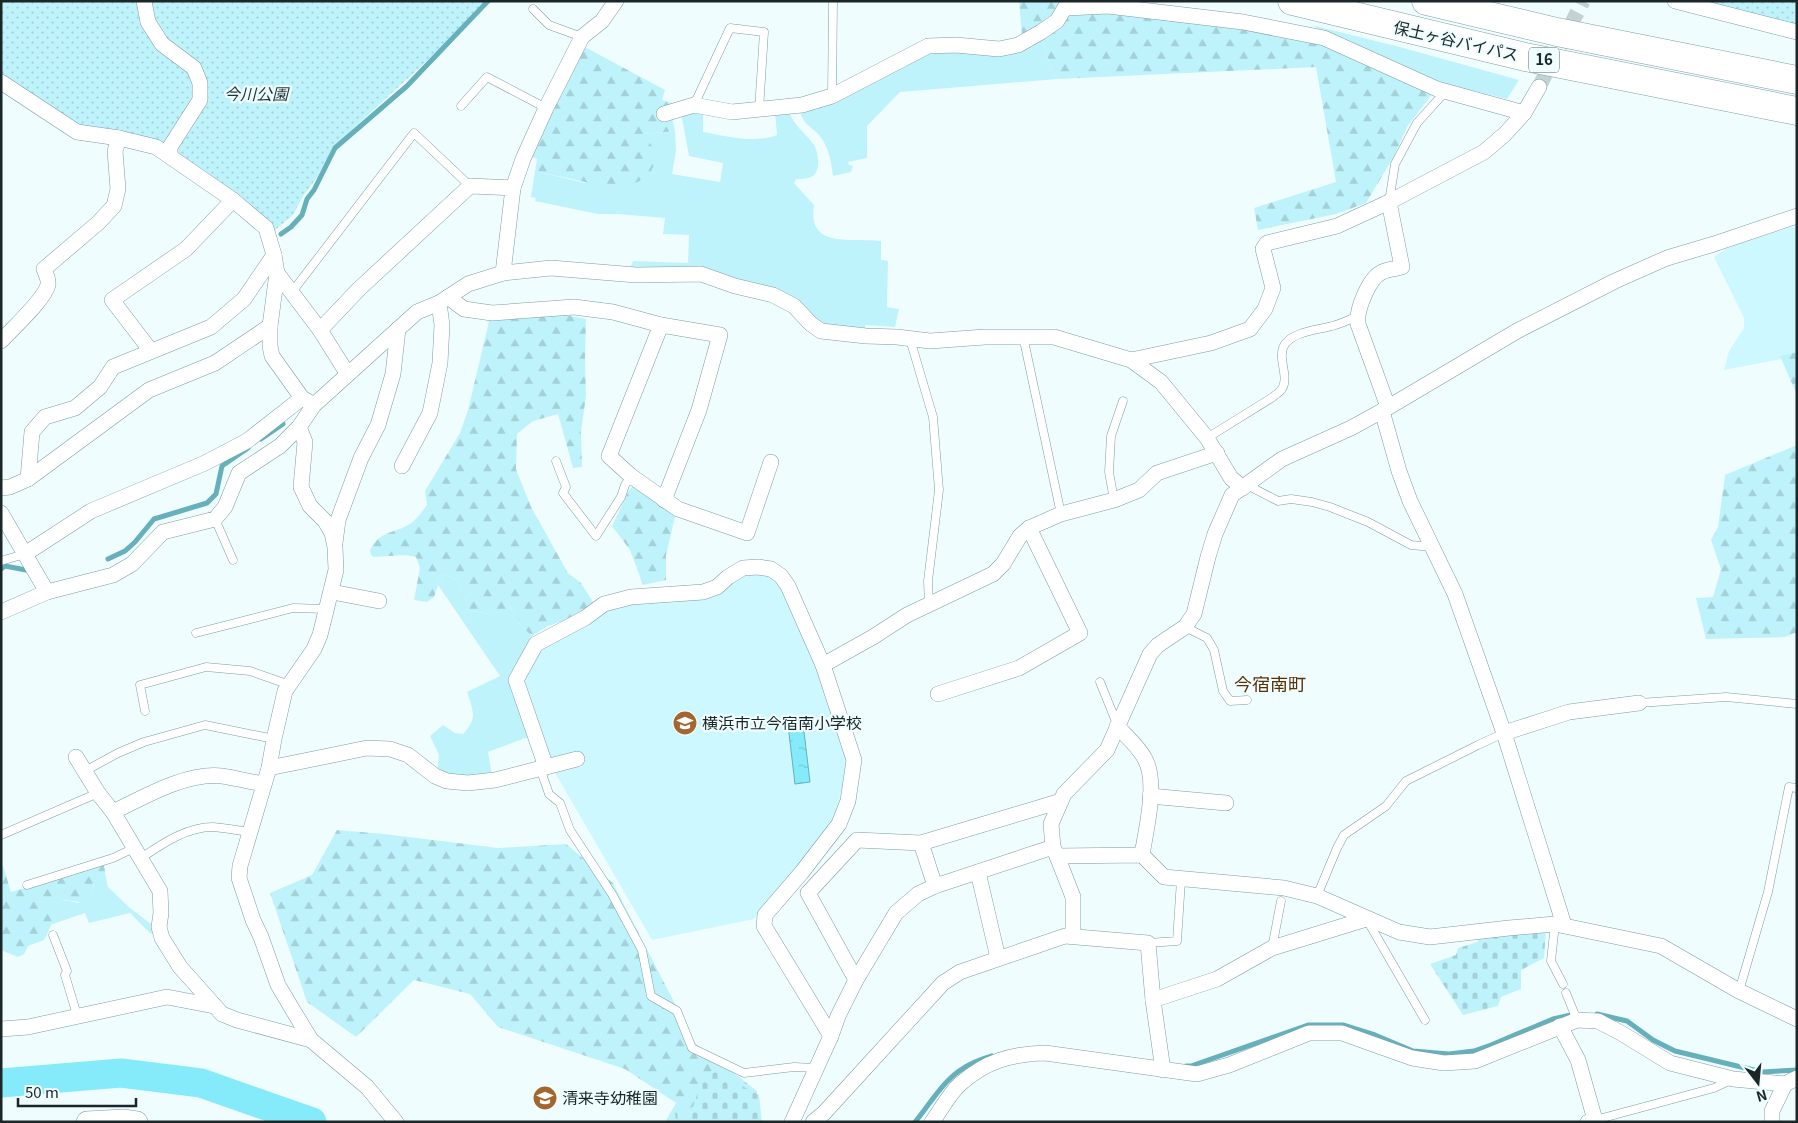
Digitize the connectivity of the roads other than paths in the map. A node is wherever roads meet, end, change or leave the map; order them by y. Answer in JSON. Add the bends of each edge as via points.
{"nodes":[{"id":1,"x":144,"y":1,"type":"edge"},
{"id":2,"x":833,"y":1,"type":"edge"},
{"id":3,"x":1292,"y":1,"type":"edge"},
{"id":4,"x":1426,"y":1,"type":"edge"},
{"id":5,"x":1675,"y":1,"type":"edge"},
{"id":6,"x":611,"y":3,"type":"edge"},
{"id":7,"x":1067,"y":5,"type":"edge"},
{"id":8,"x":534,"y":9,"type":"dead end"},
{"id":9,"x":1797,"y":32,"type":"edge"},
{"id":10,"x":582,"y":37,"type":"junction"},
{"id":11,"x":1797,"y":80,"type":"edge"},
{"id":12,"x":1,"y":82,"type":"edge"},
{"id":13,"x":1539,"y":87,"type":"tunnel mouth"},
{"id":14,"x":1445,"y":92,"type":"junction"},
{"id":15,"x":832,"y":96,"type":"junction"},
{"id":16,"x":461,"y":106,"type":"dead end"},
{"id":17,"x":694,"y":106,"type":"junction"},
{"id":18,"x":546,"y":108,"type":"junction"},
{"id":19,"x":759,"y":110,"type":"junction"},
{"id":20,"x":1797,"y":112,"type":"edge"},
{"id":21,"x":1524,"y":113,"type":"junction"},
{"id":22,"x":664,"y":114,"type":"dead end"},
{"id":23,"x":118,"y":138,"type":"junction"},
{"id":24,"x":170,"y":156,"type":"junction"},
{"id":25,"x":470,"y":186,"type":"junction"},
{"id":26,"x":514,"y":188,"type":"junction"},
{"id":27,"x":233,"y":200,"type":"junction"},
{"id":28,"x":1389,"y":202,"type":"junction"},
{"id":29,"x":1797,"y":216,"type":"edge"},
{"id":30,"x":274,"y":254,"type":"junction"},
{"id":31,"x":277,"y":273,"type":"junction"},
{"id":32,"x":503,"y":273,"type":"junction"},
{"id":33,"x":292,"y":292,"type":"junction"},
{"id":34,"x":444,"y":300,"type":"junction"},
{"id":35,"x":1357,"y":316,"type":"junction"},
{"id":36,"x":661,"y":325,"type":"junction"},
{"id":37,"x":270,"y":326,"type":"junction"},
{"id":38,"x":398,"y":329,"type":"junction"},
{"id":39,"x":320,"y":330,"type":"junction"},
{"id":40,"x":1023,"y":336,"type":"junction"},
{"id":41,"x":910,"y":339,"type":"junction"},
{"id":42,"x":1,"y":341,"type":"edge"},
{"id":43,"x":151,"y":351,"type":"junction"},
{"id":44,"x":1131,"y":360,"type":"junction"},
{"id":45,"x":347,"y":373,"type":"junction"},
{"id":46,"x":308,"y":401,"type":"junction"},
{"id":47,"x":1123,"y":401,"type":"dead end"},
{"id":48,"x":1385,"y":409,"type":"junction"},
{"id":49,"x":299,"y":426,"type":"junction"},
{"id":50,"x":1207,"y":438,"type":"junction"},
{"id":51,"x":1217,"y":454,"type":"junction"},
{"id":52,"x":556,"y":461,"type":"dead end"},
{"id":53,"x":771,"y":462,"type":"dead end"},
{"id":54,"x":402,"y":466,"type":"dead end"},
{"id":55,"x":631,"y":476,"type":"junction"},
{"id":56,"x":28,"y":479,"type":"junction"},
{"id":57,"x":1,"y":488,"type":"edge"},
{"id":58,"x":1240,"y":489,"type":"junction"},
{"id":59,"x":664,"y":500,"type":"junction"},
{"id":60,"x":1114,"y":500,"type":"junction"},
{"id":61,"x":1,"y":513,"type":"edge"},
{"id":62,"x":1061,"y":514,"type":"junction"},
{"id":63,"x":215,"y":519,"type":"junction"},
{"id":64,"x":1029,"y":528,"type":"junction"},
{"id":65,"x":335,"y":547,"type":"junction"},
{"id":66,"x":1432,"y":547,"type":"junction"},
{"id":67,"x":25,"y":554,"type":"junction"},
{"id":68,"x":233,"y":560,"type":"dead end"},
{"id":69,"x":1,"y":561,"type":"edge"},
{"id":70,"x":47,"y":592,"type":"junction"},
{"id":71,"x":332,"y":592,"type":"junction"},
{"id":72,"x":379,"y":601,"type":"dead end"},
{"id":73,"x":928,"y":604,"type":"junction"},
{"id":74,"x":327,"y":609,"type":"junction"},
{"id":75,"x":1,"y":612,"type":"edge"},
{"id":76,"x":1185,"y":627,"type":"junction"},
{"id":77,"x":196,"y":633,"type":"dead end"},
{"id":78,"x":823,"y":665,"type":"junction"},
{"id":79,"x":1100,"y":682,"type":"dead end"},
{"id":80,"x":290,"y":685,"type":"junction"},
{"id":81,"x":938,"y":694,"type":"dead end"},
{"id":82,"x":1247,"y":700,"type":"dead end"},
{"id":83,"x":1639,"y":703,"type":"joint"},
{"id":84,"x":1797,"y":704,"type":"edge"},
{"id":85,"x":144,"y":711,"type":"dead end"},
{"id":86,"x":1117,"y":726,"type":"junction"},
{"id":87,"x":1504,"y":733,"type":"junction"},
{"id":88,"x":274,"y":739,"type":"junction"},
{"id":89,"x":76,"y":757,"type":"dead end"},
{"id":90,"x":577,"y":759,"type":"dead end"},
{"id":91,"x":543,"y":767,"type":"junction"},
{"id":92,"x":269,"y":768,"type":"junction"},
{"id":93,"x":85,"y":771,"type":"junction"},
{"id":94,"x":264,"y":784,"type":"junction"},
{"id":95,"x":1797,"y":788,"type":"edge"},
{"id":96,"x":98,"y":793,"type":"junction"},
{"id":97,"x":1150,"y":796,"type":"junction"},
{"id":98,"x":1061,"y":801,"type":"junction"},
{"id":99,"x":1226,"y":803,"type":"dead end"},
{"id":100,"x":113,"y":812,"type":"junction"},
{"id":101,"x":249,"y":832,"type":"junction"},
{"id":102,"x":1,"y":835,"type":"edge"},
{"id":103,"x":921,"y":843,"type":"junction"},
{"id":104,"x":1055,"y":852,"type":"junction"},
{"id":105,"x":138,"y":853,"type":"junction"},
{"id":106,"x":1142,"y":855,"type":"junction"},
{"id":107,"x":978,"y":872,"type":"junction"},
{"id":108,"x":1181,"y":880,"type":"junction"},
{"id":109,"x":28,"y":885,"type":"dead end"},
{"id":110,"x":935,"y":886,"type":"junction"},
{"id":111,"x":1317,"y":896,"type":"junction"},
{"id":112,"x":1282,"y":901,"type":"dead end"},
{"id":113,"x":1366,"y":919,"type":"junction"},
{"id":114,"x":1560,"y":925,"type":"junction"},
{"id":115,"x":53,"y":935,"type":"dead end"},
{"id":116,"x":1073,"y":935,"type":"junction"},
{"id":117,"x":1148,"y":943,"type":"junction"},
{"id":118,"x":1272,"y":948,"type":"junction"},
{"id":119,"x":998,"y":958,"type":"junction"},
{"id":120,"x":856,"y":980,"type":"junction"},
{"id":121,"x":1562,"y":984,"type":"dead end"},
{"id":122,"x":1739,"y":991,"type":"junction"},
{"id":123,"x":1566,"y":992,"type":"dead end"},
{"id":124,"x":1153,"y":1000,"type":"junction"},
{"id":125,"x":214,"y":1006,"type":"junction"},
{"id":126,"x":77,"y":1015,"type":"junction"},
{"id":127,"x":1797,"y":1019,"type":"edge"},
{"id":128,"x":1425,"y":1020,"type":"dead end"},
{"id":129,"x":1577,"y":1020,"type":"junction"},
{"id":130,"x":1560,"y":1026,"type":"junction"},
{"id":131,"x":1,"y":1029,"type":"edge"},
{"id":132,"x":832,"y":1036,"type":"junction"},
{"id":133,"x":311,"y":1040,"type":"junction"},
{"id":134,"x":816,"y":1068,"type":"junction"},
{"id":135,"x":1163,"y":1070,"type":"junction"},
{"id":136,"x":1733,"y":1079,"type":"junction"},
{"id":137,"x":1791,"y":1081,"type":"edge"},
{"id":138,"x":1772,"y":1116,"type":"edge"},
{"id":139,"x":1591,"y":1121,"type":"edge"},
{"id":140,"x":87,"y":1122,"type":"edge"},
{"id":141,"x":137,"y":1122,"type":"edge"},
{"id":142,"x":396,"y":1122,"type":"edge"},
{"id":143,"x":792,"y":1122,"type":"edge"},
{"id":144,"x":813,"y":1122,"type":"edge"},
{"id":145,"x":932,"y":1122,"type":"edge"}],
"edges":[{"from":1,"to":24,"type":"street","via":[[148,22],[162,44],[194,68],[200,83],[200,100],[170,147]]},
{"from":2,"to":15,"type":"lane"},
{"from":3,"to":20,"type":"highway","name":"保土ヶ谷バイパス","number":"16","via":[[1525,57]]},
{"from":4,"to":11,"type":"highway","name":"保土ヶ谷バイパス","number":"16","via":[[1557,32]]},
{"from":5,"to":9,"type":"street"},
{"from":6,"to":10,"type":"street","via":[[602,21]]},
{"from":7,"to":14,"type":"street","via":[[1108,6],[1243,22],[1324,38]]},
{"from":7,"to":15,"type":"street","via":[[1057,21],[1018,45],[998,49],[928,46]]},
{"from":8,"to":10,"type":"lane","via":[[549,25]]},
{"from":10,"to":18,"type":"street"},
{"from":12,"to":23,"type":"street","via":[[77,132]]},
{"from":13,"to":21,"type":"street"},
{"from":14,"to":21,"type":"street"},
{"from":14,"to":28,"type":"lane","via":[[1417,123],[1395,164]]},
{"from":15,"to":19,"type":"street"},
{"from":16,"to":18,"type":"lane","via":[[487,77]]},
{"from":17,"to":19,"type":"street","via":[[732,112]]},
{"from":17,"to":19,"type":"lane","via":[[730,28],[764,32]]},
{"from":17,"to":22,"type":"street"},
{"from":18,"to":26,"type":"street"},
{"from":21,"to":28,"type":"street","via":[[1484,152]]},
{"from":23,"to":24,"type":"street","via":[[156,147]]},
{"from":23,"to":42,"type":"street","via":[[115,151],[118,189],[114,206],[44,269],[48,283],[46,290]]},
{"from":24,"to":27,"type":"street"},
{"from":25,"to":26,"type":"street"},
{"from":25,"to":33,"type":"lane","via":[[414,134]]},
{"from":25,"to":39,"type":"street","via":[[359,289]]},
{"from":26,"to":32,"type":"street"},
{"from":27,"to":30,"type":"street","via":[[266,228]]},
{"from":27,"to":43,"type":"street","via":[[186,249],[112,300]]},
{"from":28,"to":35,"type":"street","via":[[1402,268],[1381,272],[1368,288]]},
{"from":28,"to":44,"type":"street","via":[[1337,226],[1267,243],[1263,249],[1273,288],[1265,309],[1250,329],[1211,342]]},
{"from":29,"to":48,"type":"street","via":[[1667,258],[1615,281],[1517,331]]},
{"from":30,"to":31,"type":"street"},
{"from":30,"to":43,"type":"street","via":[[244,299],[211,327]]},
{"from":31,"to":33,"type":"street"},
{"from":31,"to":37,"type":"street"},
{"from":32,"to":34,"type":"street","via":[[468,284]]},
{"from":32,"to":41,"type":"street","via":[[551,268],[636,275],[701,274],[773,296],[794,306],[821,332]]},
{"from":33,"to":39,"type":"street"},
{"from":34,"to":36,"type":"street","via":[[464,309],[492,313],[574,308],[613,312]]},
{"from":34,"to":38,"type":"street","via":[[417,312]]},
{"from":34,"to":54,"type":"street","via":[[440,363],[430,413]]},
{"from":35,"to":48,"type":"street"},
{"from":35,"to":50,"type":"lane","via":[[1309,331],[1285,344],[1281,390]]},
{"from":36,"to":55,"type":"street","via":[[609,456]]},
{"from":36,"to":59,"type":"street","via":[[720,336],[700,410]]},
{"from":37,"to":46,"type":"street","via":[[272,356]]},
{"from":37,"to":56,"type":"street","via":[[215,363],[149,390]]},
{"from":38,"to":45,"type":"street"},
{"from":38,"to":65,"type":"street","via":[[393,374],[378,425],[360,458],[338,520]]},
{"from":39,"to":45,"type":"street"},
{"from":40,"to":41,"type":"street","via":[[930,341]]},
{"from":40,"to":44,"type":"street","via":[[1054,336]]},
{"from":40,"to":62,"type":"lane"},
{"from":41,"to":73,"type":"lane","via":[[933,417],[939,490]]},
{"from":43,"to":56,"type":"street","via":[[113,367],[100,387],[75,408],[45,418],[32,432]]},
{"from":44,"to":50,"type":"street","via":[[1161,382]]},
{"from":45,"to":46,"type":"street"},
{"from":46,"to":49,"type":"street"},
{"from":46,"to":67,"type":"street","via":[[247,441],[205,463],[91,511]]},
{"from":47,"to":60,"type":"lane","via":[[1112,436],[1109,472]]},
{"from":48,"to":58,"type":"street","via":[[1282,459]]},
{"from":48,"to":66,"type":"street","via":[[1399,471]]},
{"from":49,"to":63,"type":"street","via":[[280,446],[239,473],[225,507]]},
{"from":49,"to":65,"type":"street","via":[[305,442],[301,487],[310,506],[332,533]]},
{"from":50,"to":51,"type":"street"},
{"from":51,"to":58,"type":"street"},
{"from":51,"to":60,"type":"street","via":[[1158,473],[1139,490]]},
{"from":52,"to":55,"type":"lane","via":[[566,487],[564,493],[596,536]]},
{"from":53,"to":59,"type":"street","via":[[747,533],[721,530]]},
{"from":55,"to":59,"type":"street"},
{"from":56,"to":57,"type":"street"},
{"from":58,"to":66,"type":"lane","via":[[1278,501],[1291,499],[1330,507],[1411,544]]},
{"from":58,"to":76,"type":"street","via":[[1210,549],[1194,614]]},
{"from":60,"to":62,"type":"street"},
{"from":61,"to":67,"type":"street"},
{"from":62,"to":64,"type":"street"},
{"from":63,"to":68,"type":"lane"},
{"from":63,"to":70,"type":"street","via":[[163,532],[132,564],[113,575]]},
{"from":64,"to":73,"type":"street","via":[[993,574]]},
{"from":64,"to":81,"type":"street","via":[[1080,633],[1019,668]]},
{"from":65,"to":71,"type":"street","via":[[336,570]]},
{"from":66,"to":87,"type":"street","via":[[1455,594]]},
{"from":67,"to":69,"type":"lane"},
{"from":67,"to":70,"type":"street"},
{"from":70,"to":75,"type":"street","via":[[17,608]]},
{"from":71,"to":72,"type":"street"},
{"from":71,"to":74,"type":"street"},
{"from":73,"to":78,"type":"street"},
{"from":74,"to":77,"type":"lane","via":[[293,608]]},
{"from":74,"to":80,"type":"street","via":[[314,649]]},
{"from":76,"to":82,"type":"lane","via":[[1207,638],[1214,650],[1223,692],[1230,701]]},
{"from":76,"to":86,"type":"street","via":[[1150,654]]},
{"from":78,"to":91,"type":"street","via":[[788,586],[771,569],[743,568],[725,573],[717,588],[703,592],[631,597],[604,604],[536,644],[516,680]]},
{"from":78,"to":132,"type":"street","via":[[854,760],[848,801],[839,824],[765,915],[764,926]]},
{"from":79,"to":86,"type":"lane"},
{"from":80,"to":85,"type":"lane","via":[[250,671],[206,667],[140,685]]},
{"from":80,"to":88,"type":"street"},
{"from":83,"to":84,"type":"lane","via":[[1726,697]]},
{"from":83,"to":87,"type":"street","via":[[1569,712]]},
{"from":86,"to":97,"type":"street","via":[[1145,758],[1150,775]]},
{"from":86,"to":98,"type":"street","via":[[1107,750]]},
{"from":87,"to":111,"type":"lane","via":[[1406,782],[1386,806],[1344,835]]},
{"from":87,"to":114,"type":"street"},
{"from":88,"to":92,"type":"street"},
{"from":88,"to":93,"type":"lane","via":[[205,725],[144,742]]},
{"from":89,"to":93,"type":"street"},
{"from":90,"to":91,"type":"street"},
{"from":91,"to":92,"type":"street","via":[[495,780],[447,781],[408,755],[390,749],[367,748]]},
{"from":91,"to":134,"type":"lane","via":[[549,794],[560,803],[570,830],[612,894],[642,950],[651,996],[677,1011],[692,1048],[744,1073],[794,1067]]},
{"from":92,"to":94,"type":"street"},
{"from":93,"to":96,"type":"street"},
{"from":94,"to":100,"type":"street","via":[[220,776],[204,777],[164,788]]},
{"from":94,"to":101,"type":"street"},
{"from":95,"to":122,"type":"lane","via":[[1789,788],[1768,892]]},
{"from":96,"to":100,"type":"street"},
{"from":96,"to":102,"type":"lane"},
{"from":97,"to":99,"type":"street"},
{"from":97,"to":106,"type":"street"},
{"from":98,"to":103,"type":"street"},
{"from":98,"to":104,"type":"street","via":[[1051,824]]},
{"from":100,"to":105,"type":"street"},
{"from":101,"to":105,"type":"lane","via":[[211,827],[167,840]]},
{"from":101,"to":133,"type":"street","via":[[239,878],[278,985]]},
{"from":103,"to":110,"type":"street"},
{"from":103,"to":120,"type":"street","via":[[857,840],[808,893]]},
{"from":104,"to":106,"type":"street"},
{"from":104,"to":107,"type":"street"},
{"from":104,"to":116,"type":"street","via":[[1073,897]]},
{"from":105,"to":109,"type":"lane"},
{"from":105,"to":125,"type":"street","via":[[160,892],[159,927],[162,938],[180,967]]},
{"from":106,"to":108,"type":"street","via":[[1164,877]]},
{"from":107,"to":110,"type":"street"},
{"from":107,"to":119,"type":"street"},
{"from":108,"to":111,"type":"street","via":[[1284,888]]},
{"from":108,"to":117,"type":"lane","via":[[1177,941]]},
{"from":110,"to":120,"type":"street","via":[[918,894],[896,913]]},
{"from":111,"to":113,"type":"street"},
{"from":112,"to":118,"type":"lane"},
{"from":113,"to":114,"type":"street","via":[[1399,932],[1430,938]]},
{"from":113,"to":118,"type":"street"},
{"from":113,"to":128,"type":"lane"},
{"from":114,"to":121,"type":"lane","via":[[1551,960]]},
{"from":114,"to":122,"type":"street","via":[[1661,946]]},
{"from":115,"to":126,"type":"lane","via":[[67,971]]},
{"from":116,"to":117,"type":"street"},
{"from":116,"to":119,"type":"street"},
{"from":117,"to":124,"type":"street"},
{"from":118,"to":124,"type":"street","via":[[1217,979]]},
{"from":119,"to":144,"type":"street","via":[[960,972],[943,983]]},
{"from":120,"to":132,"type":"street"},
{"from":122,"to":127,"type":"street"},
{"from":123,"to":129,"type":"lane"},
{"from":124,"to":135,"type":"street"},
{"from":125,"to":126,"type":"street","via":[[167,997]]},
{"from":125,"to":133,"type":"street","via":[[222,1014],[237,1020]]},
{"from":126,"to":131,"type":"street","via":[[28,1027]]},
{"from":129,"to":130,"type":"street"},
{"from":129,"to":136,"type":"street","via":[[1598,1021],[1670,1063]]},
{"from":130,"to":135,"type":"street","via":[[1475,1061],[1444,1063],[1412,1058],[1342,1033],[1309,1033],[1229,1066],[1197,1074]]},
{"from":130,"to":139,"type":"street","via":[[1578,1060]]},
{"from":132,"to":134,"type":"street"},
{"from":133,"to":142,"type":"street","via":[[367,1086]]},
{"from":134,"to":143,"type":"street"},
{"from":135,"to":145,"type":"street","via":[[1024,1054],[986,1064],[959,1085]]},
{"from":136,"to":137,"type":"street"},
{"from":136,"to":139,"type":"lane","via":[[1714,1088]]},
{"from":137,"to":138,"type":"street"},
{"from":140,"to":141,"type":"street"}]}
